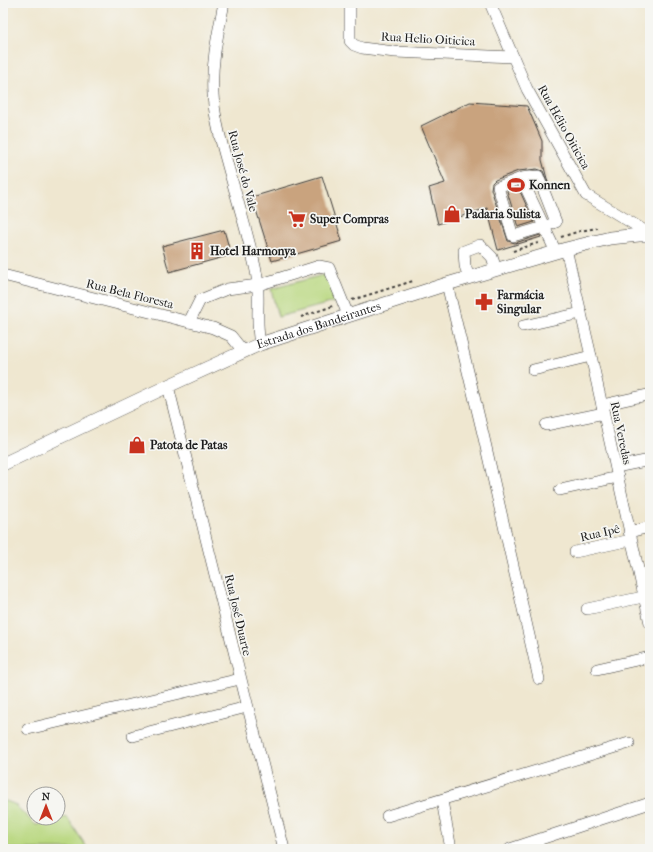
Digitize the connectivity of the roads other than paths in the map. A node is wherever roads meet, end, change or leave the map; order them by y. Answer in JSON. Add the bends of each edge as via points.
{"nodes":[{"id":1,"x":224,"y":3,"type":"edge"},
{"id":2,"x":350,"y":3,"type":"edge"},
{"id":3,"x":490,"y":3,"type":"edge"},
{"id":4,"x":513,"y":57,"type":"junction"},
{"id":5,"x":521,"y":178,"type":"junction"},
{"id":6,"x":544,"y":227,"type":"junction"},
{"id":7,"x":650,"y":234,"type":"edge"},
{"id":8,"x":561,"y":251,"type":"junction"},
{"id":9,"x":496,"y":269,"type":"junction"},
{"id":10,"x":3,"y":275,"type":"edge"},
{"id":11,"x":469,"y":277,"type":"junction"},
{"id":12,"x":447,"y":284,"type":"junction"},
{"id":13,"x":258,"y":285,"type":"junction"},
{"id":14,"x":581,"y":313,"type":"junction"},
{"id":15,"x":348,"y":315,"type":"junction"},
{"id":16,"x":189,"y":322,"type":"junction"},
{"id":17,"x":523,"y":326,"type":"dead end"},
{"id":18,"x":260,"y":344,"type":"junction"},
{"id":19,"x":243,"y":351,"type":"junction"},
{"id":20,"x":591,"y":356,"type":"junction"},
{"id":21,"x":533,"y":370,"type":"dead end"},
{"id":22,"x":168,"y":386,"type":"junction"},
{"id":23,"x":647,"y":395,"type":"dead end"},
{"id":24,"x":603,"y":409,"type":"junction"},
{"id":25,"x":546,"y":425,"type":"dead end"},
{"id":26,"x":650,"y":460,"type":"edge"},
{"id":27,"x":3,"y":464,"type":"edge"},
{"id":28,"x":617,"y":472,"type":"junction"},
{"id":29,"x":560,"y":490,"type":"dead end"},
{"id":30,"x":650,"y":527,"type":"edge"},
{"id":31,"x":630,"y":536,"type":"junction"},
{"id":32,"x":575,"y":552,"type":"dead end"},
{"id":33,"x":645,"y":591,"type":"edge"},
{"id":34,"x":587,"y":609,"type":"dead end"},
{"id":35,"x":650,"y":623,"type":"edge"},
{"id":36,"x":650,"y":657,"type":"edge"},
{"id":37,"x":597,"y":669,"type":"dead end"},
{"id":38,"x":240,"y":679,"type":"junction"},
{"id":39,"x":539,"y":679,"type":"dead end"},
{"id":40,"x":247,"y":707,"type":"junction"},
{"id":41,"x":28,"y":730,"type":"dead end"},
{"id":42,"x":133,"y":736,"type":"dead end"},
{"id":43,"x":629,"y":743,"type":"dead end"},
{"id":44,"x":442,"y":801,"type":"junction"},
{"id":45,"x":650,"y":803,"type":"edge"},
{"id":46,"x":387,"y":816,"type":"dead end"},
{"id":47,"x":284,"y":849,"type":"edge"},
{"id":48,"x":450,"y":849,"type":"edge"},
{"id":49,"x":510,"y":849,"type":"edge"}],
"edges":[{"from":1,"to":13,"type":"street","name":"Rua José do Vale","via":[[212,76],[214,100],[221,139]]},
{"from":2,"to":4,"type":"street","name":"Rua Helio Oiticica","via":[[350,41],[362,48],[395,52]]},
{"from":3,"to":4,"type":"street","name":"Rua Hélio Oiticica"},
{"from":4,"to":7,"type":"street","name":"Rua Hélio Oiticica","via":[[527,89],[586,195]]},
{"from":5,"to":6,"type":"street","name":"Rua Veredas"},
{"from":5,"to":6,"type":"street","via":[[538,176],[556,222]]},
{"from":5,"to":6,"type":"street","via":[[498,187],[513,236]]},
{"from":6,"to":8,"type":"street","name":"Rua Veredas"},
{"from":7,"to":8,"type":"main road","name":"Estrada dos Bandeirantes","via":[[610,238]]},
{"from":8,"to":9,"type":"main road","name":"Estrada dos Bandeirantes"},
{"from":8,"to":14,"type":"street","name":"Rua Veredas"},
{"from":9,"to":11,"type":"main road","name":"Estrada dos Bandeirantes"},
{"from":9,"to":11,"type":"street","via":[[492,257],[480,245],[464,251]]},
{"from":10,"to":16,"type":"street","name":"Rua Bela Floresta"},
{"from":11,"to":12,"type":"main road","name":"Estrada dos Bandeirantes"},
{"from":12,"to":15,"type":"main road","name":"Estrada dos Bandeirantes"},
{"from":12,"to":39,"type":"street"},
{"from":13,"to":15,"type":"street","via":[[319,266],[329,268]]},
{"from":13,"to":16,"type":"street","via":[[227,289],[200,300]]},
{"from":13,"to":18,"type":"street","name":"Rua José do Vale","via":[[257,332]]},
{"from":14,"to":17,"type":"street"},
{"from":14,"to":20,"type":"street","name":"Rua Veredas"},
{"from":15,"to":18,"type":"main road","name":"Estrada dos Bandeirantes"},
{"from":16,"to":19,"type":"street","name":"Rua Bela Floresta","via":[[231,336]]},
{"from":18,"to":19,"type":"main road","name":"Estrada dos Bandeirantes"},
{"from":19,"to":22,"type":"main road","name":"Estrada dos Bandeirantes"},
{"from":20,"to":21,"type":"street"},
{"from":20,"to":24,"type":"street","name":"Rua Veredas"},
{"from":22,"to":27,"type":"main road","name":"Estrada dos Bandeirantes"},
{"from":22,"to":38,"type":"street","name":"Rua José Duarte"},
{"from":23,"to":24,"type":"street"},
{"from":24,"to":25,"type":"street"},
{"from":24,"to":28,"type":"street","name":"Rua Veredas"},
{"from":26,"to":28,"type":"street"},
{"from":28,"to":29,"type":"street"},
{"from":28,"to":31,"type":"street","name":"Rua Veredas"},
{"from":30,"to":31,"type":"street","name":"Rua Ipê"},
{"from":31,"to":32,"type":"street","name":"Rua Ipê"},
{"from":31,"to":33,"type":"street","name":"Rua Veredas"},
{"from":33,"to":34,"type":"street"},
{"from":33,"to":35,"type":"street","name":"Rua Veredas"},
{"from":36,"to":37,"type":"street"},
{"from":38,"to":40,"type":"street","name":"Rua José Duarte"},
{"from":38,"to":41,"type":"street"},
{"from":40,"to":42,"type":"street"},
{"from":40,"to":47,"type":"street","name":"Rua José Duarte"},
{"from":43,"to":44,"type":"street"},
{"from":44,"to":46,"type":"street"},
{"from":44,"to":48,"type":"street"},
{"from":45,"to":49,"type":"street"}]}
